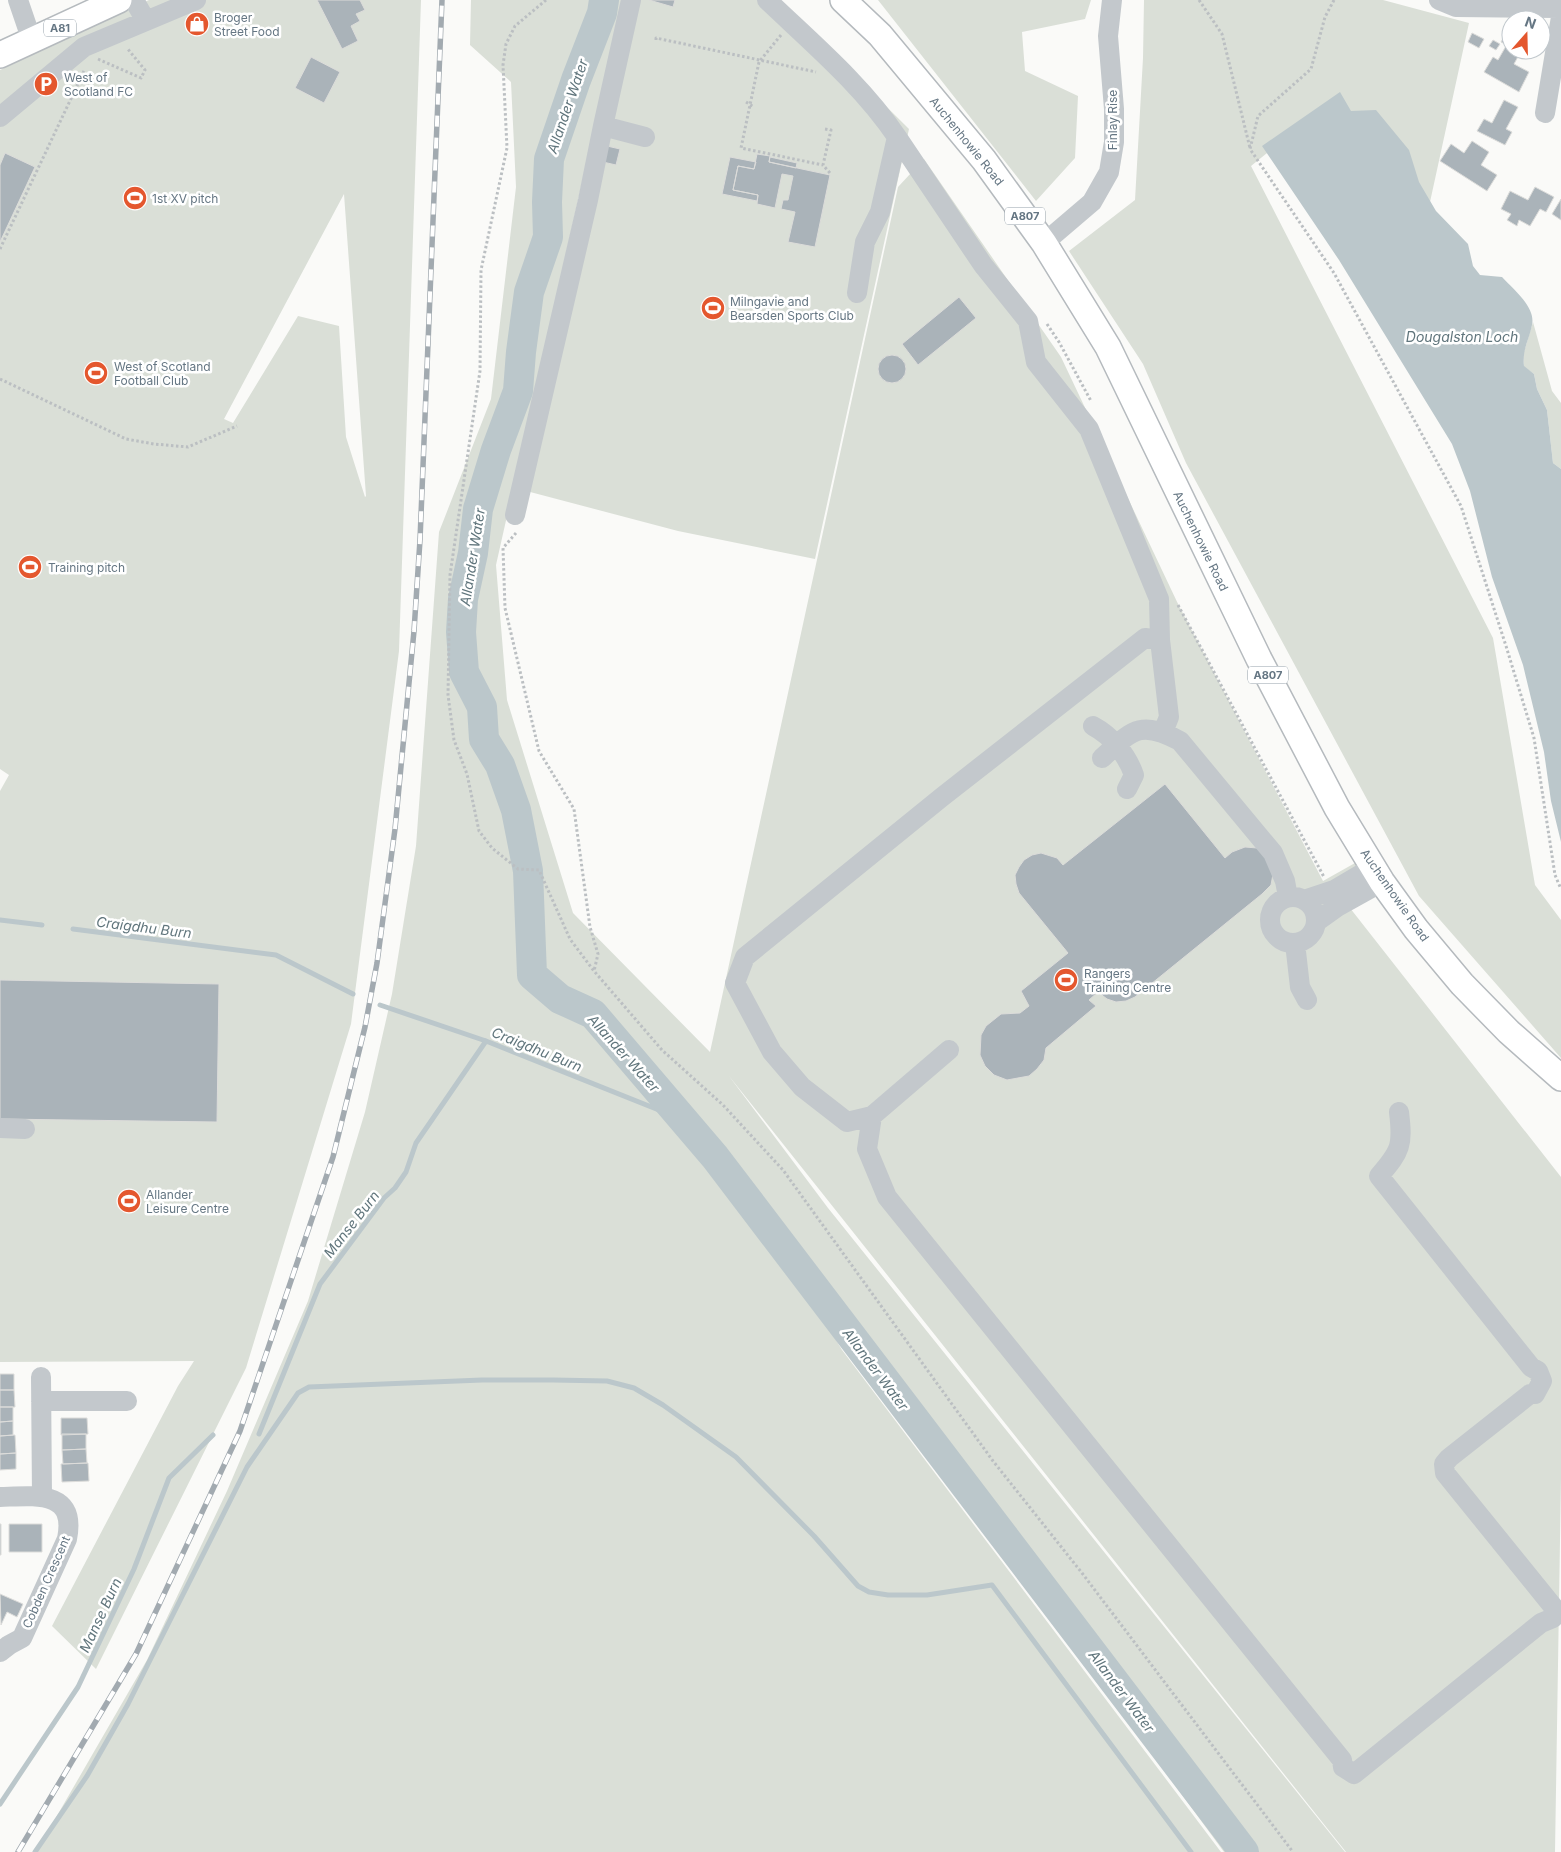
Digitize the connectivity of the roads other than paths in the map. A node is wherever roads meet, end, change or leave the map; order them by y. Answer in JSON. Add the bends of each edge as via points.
{"nodes":[{"id":1,"x":18,"y":0,"type":"edge"},
{"id":2,"x":120,"y":0,"type":"edge"},
{"id":3,"x":134,"y":0,"type":"edge"},
{"id":4,"x":196,"y":0,"type":"edge"},
{"id":5,"x":631,"y":0,"type":"edge"},
{"id":6,"x":767,"y":0,"type":"edge"},
{"id":7,"x":842,"y":0,"type":"edge"},
{"id":8,"x":1112,"y":0,"type":"edge"},
{"id":9,"x":1439,"y":0,"type":"edge"},
{"id":10,"x":1561,"y":8,"type":"edge"},
{"id":11,"x":1561,"y":17,"type":"edge"},
{"id":12,"x":146,"y":21,"type":"junction"},
{"id":13,"x":32,"y":41,"type":"junction"},
{"id":14,"x":0,"y":56,"type":"edge"},
{"id":15,"x":1545,"y":113,"type":"dead end"},
{"id":16,"x":0,"y":117,"type":"edge"},
{"id":17,"x":603,"y":126,"type":"junction"},
{"id":18,"x":645,"y":137,"type":"dead end"},
{"id":19,"x":897,"y":137,"type":"junction"},
{"id":20,"x":1044,"y":243,"type":"junction"},
{"id":21,"x":857,"y":293,"type":"dead end"},
{"id":22,"x":515,"y":515,"type":"dead end"},
{"id":23,"x":1160,"y":640,"type":"junction"},
{"id":24,"x":1093,"y":726,"type":"dead end"},
{"id":25,"x":1163,"y":732,"type":"junction"},
{"id":26,"x":1109,"y":752,"type":"junction"},
{"id":27,"x":1127,"y":789,"type":"dead end"},
{"id":28,"x":1378,"y":874,"type":"junction"},
{"id":29,"x":1296,"y":898,"type":"junction"},
{"id":30,"x":1316,"y":922,"type":"junction"},
{"id":31,"x":1295,"y":943,"type":"junction"},
{"id":32,"x":1308,"y":1000,"type":"dead end"},
{"id":33,"x":949,"y":1050,"type":"dead end"},
{"id":34,"x":1561,"y":1078,"type":"edge"},
{"id":35,"x":1399,"y":1112,"type":"dead end"},
{"id":36,"x":872,"y":1116,"type":"junction"},
{"id":37,"x":0,"y":1128,"type":"edge"},
{"id":38,"x":25,"y":1128,"type":"dead end"},
{"id":39,"x":41,"y":1377,"type":"dead end"},
{"id":40,"x":41,"y":1401,"type":"junction"},
{"id":41,"x":127,"y":1401,"type":"dead end"},
{"id":42,"x":42,"y":1496,"type":"junction"},
{"id":43,"x":0,"y":1497,"type":"edge"},
{"id":44,"x":0,"y":1652,"type":"edge"}],
"edges":[{"from":1,"to":13,"type":"street"},
{"from":2,"to":13,"type":"main road","number":"A81"},
{"from":3,"to":12,"type":"street"},
{"from":4,"to":12,"type":"street"},
{"from":5,"to":17,"type":"street"},
{"from":6,"to":19,"type":"street","via":[[838,67]]},
{"from":7,"to":20,"type":"main road","name":"Auchenhowie Road","number":"A807","via":[[880,35],[984,160]]},
{"from":8,"to":20,"type":"street","name":"Finlay Rise","via":[[1108,36],[1114,142],[1109,172],[1092,202]]},
{"from":9,"to":10,"type":"street","via":[[1456,7]]},
{"from":11,"to":15,"type":"street"},
{"from":12,"to":16,"type":"street","via":[[84,47]]},
{"from":13,"to":14,"type":"main road","number":"A81"},
{"from":17,"to":18,"type":"street"},
{"from":17,"to":22,"type":"street"},
{"from":19,"to":21,"type":"street","via":[[880,212],[865,242]]},
{"from":19,"to":23,"type":"street","via":[[983,264],[1028,321],[1036,362],[1089,429],[1159,599]]},
{"from":20,"to":28,"type":"main road","name":"Auchenhowie Road","number":"A807","via":[[1108,347],[1259,659],[1338,808]]},
{"from":23,"to":25,"type":"street","via":[[1169,717]]},
{"from":23,"to":36,"type":"street","via":[[1144,638],[745,957],[735,983],[772,1052],[802,1088],[847,1122]]},
{"from":24,"to":26,"type":"street","via":[[1105,732]]},
{"from":25,"to":26,"type":"street","via":[[1144,730],[1131,733]]},
{"from":25,"to":29,"type":"street","via":[[1180,741],[1273,853]]},
{"from":26,"to":27,"type":"street","via":[[1130,763],[1134,775]]},
{"from":28,"to":29,"type":"street","via":[[1334,890]]},
{"from":28,"to":30,"type":"street"},
{"from":28,"to":34,"type":"main road","name":"Auchenhowie Road","number":"A807","via":[[1416,929],[1462,984]]},
{"from":29,"to":30,"type":"street","via":[[1314,909]]},
{"from":29,"to":31,"type":"street","via":[[1278,902],[1270,918],[1279,938]]},
{"from":30,"to":31,"type":"street","via":[[1312,934]]},
{"from":31,"to":32,"type":"street","via":[[1300,987]]},
{"from":33,"to":36,"type":"street"},
{"from":35,"to":36,"type":"street","via":[[1402,1134],[1396,1157],[1379,1176],[1531,1367],[1538,1371],[1542,1381],[1535,1394],[1530,1394],[1449,1458],[1444,1464],[1445,1473],[1555,1609],[1553,1618],[1541,1623],[1354,1774],[1344,1767],[1342,1760],[887,1197],[867,1149]]},
{"from":37,"to":38,"type":"street"},
{"from":39,"to":40,"type":"street"},
{"from":40,"to":41,"type":"street"},
{"from":40,"to":42,"type":"street"},
{"from":42,"to":43,"type":"street"},
{"from":42,"to":44,"type":"street","name":"Cobden Crescent","via":[[60,1504],[68,1515],[70,1527],[22,1638]]}]}
